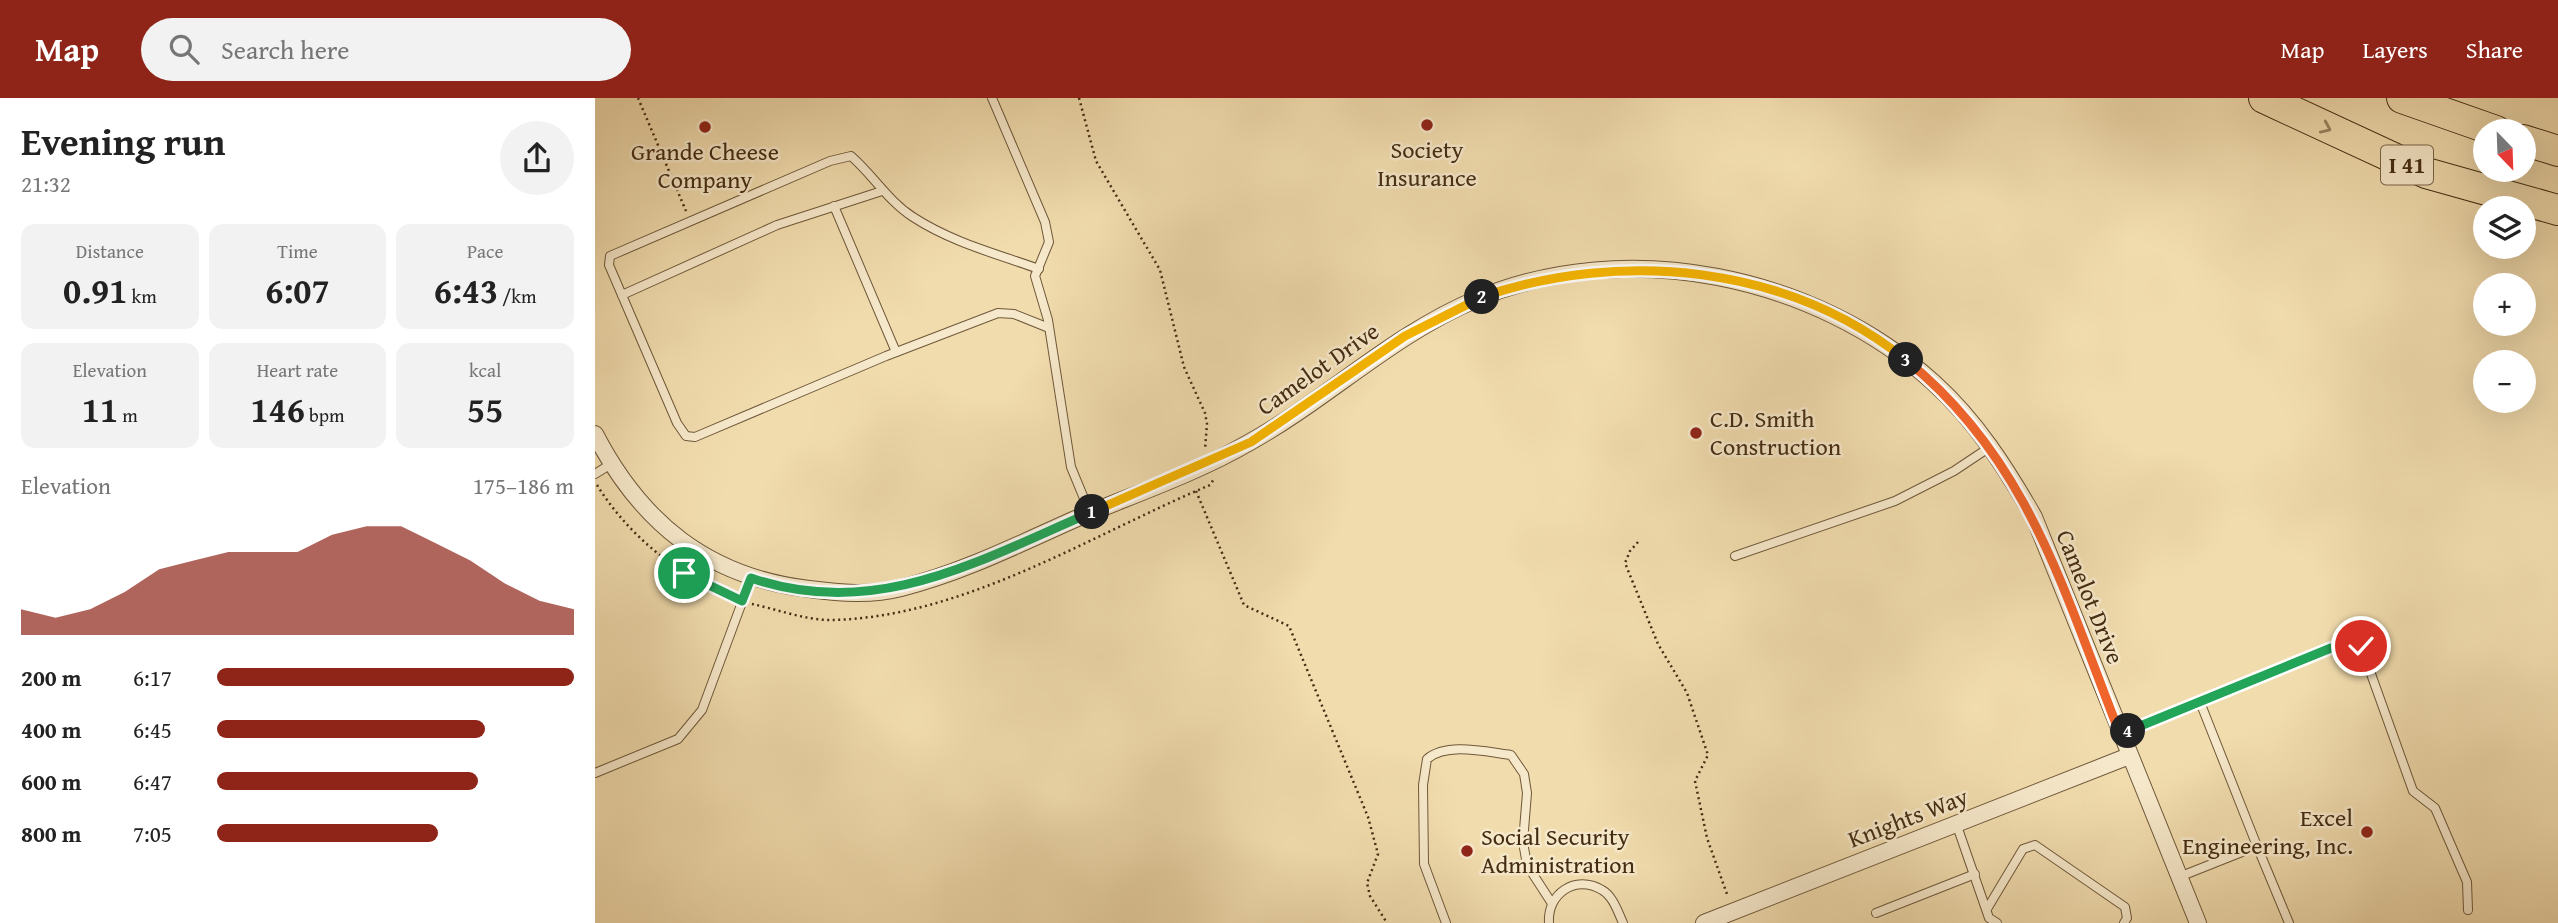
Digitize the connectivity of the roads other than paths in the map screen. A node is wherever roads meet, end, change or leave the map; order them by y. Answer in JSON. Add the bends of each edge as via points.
{"nodes":[{"id":1,"x":992,"y":98,"type":"edge"},
{"id":2,"x":2264,"y":98,"type":"edge"},
{"id":3,"x":2402,"y":98,"type":"edge"},
{"id":4,"x":2473,"y":123,"type":"edge"},
{"id":5,"x":2536,"y":144,"type":"edge"},
{"id":6,"x":2558,"y":151,"type":"edge"},
{"id":7,"x":881,"y":191,"type":"junction"},
{"id":8,"x":834,"y":206,"type":"junction"},
{"id":9,"x":2558,"y":210,"type":"edge"},
{"id":10,"x":1039,"y":269,"type":"junction"},
{"id":11,"x":622,"y":295,"type":"junction"},
{"id":12,"x":1049,"y":328,"type":"junction"},
{"id":13,"x":896,"y":352,"type":"junction"},
{"id":14,"x":595,"y":434,"type":"edge"},
{"id":15,"x":1990,"y":447,"type":"junction"},
{"id":16,"x":611,"y":464,"type":"junction"},
{"id":17,"x":595,"y":474,"type":"edge"},
{"id":18,"x":1090,"y":513,"type":"junction"},
{"id":19,"x":1735,"y":556,"type":"dead end"},
{"id":20,"x":751,"y":578,"type":"junction"},
{"id":21,"x":2200,"y":702,"type":"junction"},
{"id":22,"x":2120,"y":734,"type":"junction"},
{"id":23,"x":2129,"y":756,"type":"junction"},
{"id":24,"x":595,"y":773,"type":"edge"},
{"id":25,"x":1957,"y":823,"type":"junction"},
{"id":26,"x":2257,"y":846,"type":"junction"},
{"id":27,"x":1975,"y":874,"type":"junction"},
{"id":28,"x":2179,"y":877,"type":"junction"},
{"id":29,"x":1551,"y":902,"type":"junction"},
{"id":30,"x":1987,"y":909,"type":"junction"},
{"id":31,"x":2468,"y":910,"type":"dead end"},
{"id":32,"x":1876,"y":913,"type":"dead end"},
{"id":33,"x":1446,"y":923,"type":"edge"},
{"id":34,"x":1549,"y":923,"type":"edge"},
{"id":35,"x":1623,"y":923,"type":"edge"},
{"id":36,"x":1704,"y":923,"type":"edge"},
{"id":37,"x":1997,"y":923,"type":"edge"},
{"id":38,"x":2124,"y":923,"type":"edge"},
{"id":39,"x":2198,"y":923,"type":"edge"},
{"id":40,"x":2289,"y":923,"type":"edge"}],
"edges":[{"from":1,"to":10,"type":"lane","via":[[1045,222],[1049,242]]},
{"from":2,"to":9,"type":"highway","number":"I 41","one_way":true,"via":[[2426,173]]},
{"from":3,"to":4,"type":"highway","number":"I 41"},
{"from":5,"to":6,"type":"highway"},
{"from":7,"to":8,"type":"lane"},
{"from":7,"to":10,"type":"lane","via":[[912,217],[954,239]]},
{"from":7,"to":11,"type":"lane","via":[[851,156],[830,161],[610,256],[609,265]]},
{"from":8,"to":11,"type":"lane","via":[[777,225]]},
{"from":8,"to":13,"type":"lane"},
{"from":10,"to":12,"type":"lane","via":[[1035,276]]},
{"from":11,"to":13,"type":"lane","via":[[686,436],[695,437]]},
{"from":12,"to":13,"type":"lane","via":[[1014,314],[998,313]]},
{"from":12,"to":18,"type":"lane","via":[[1071,467]]},
{"from":14,"to":16,"type":"street","name":"Camelot Drive"},
{"from":15,"to":18,"type":"street","name":"Camelot Drive","via":[[1934,382],[1894,350],[1827,312],[1783,293],[1722,278],[1623,271],[1553,277],[1479,298],[1405,336],[1251,442]]},
{"from":15,"to":19,"type":"lane","via":[[1895,501]]},
{"from":15,"to":22,"type":"street","name":"Camelot Drive","via":[[2034,517]]},
{"from":16,"to":17,"type":"lane"},
{"from":16,"to":20,"type":"street","name":"Camelot Drive","via":[[648,511],[670,530],[709,561]]},
{"from":18,"to":20,"type":"street","name":"Camelot Drive","via":[[959,569],[898,589],[851,594]]},
{"from":20,"to":24,"type":"lane","via":[[702,710],[678,739]]},
{"from":21,"to":22,"type":"lane"},
{"from":21,"to":26,"type":"lane"},
{"from":21,"to":31,"type":"lane","via":[[2331,648],[2353,642],[2361,646],[2413,790],[2435,808],[2467,882]]},
{"from":22,"to":23,"type":"street","name":"Camelot Drive"},
{"from":23,"to":25,"type":"street","name":"Knights Way"},
{"from":23,"to":28,"type":"street","name":"Camelot Drive"},
{"from":25,"to":27,"type":"lane"},
{"from":25,"to":36,"type":"street","name":"Knights Way"},
{"from":26,"to":28,"type":"lane"},
{"from":26,"to":40,"type":"lane"},
{"from":27,"to":30,"type":"lane"},
{"from":27,"to":32,"type":"lane"},
{"from":28,"to":39,"type":"street","name":"Camelot Drive"},
{"from":29,"to":33,"type":"lane","via":[[1527,865],[1527,793],[1524,774],[1511,755],[1435,752],[1427,759],[1423,785],[1424,864]]},
{"from":29,"to":34,"type":"lane"},
{"from":29,"to":35,"type":"lane","via":[[1568,888],[1594,887],[1607,893]]},
{"from":30,"to":37,"type":"lane"},
{"from":30,"to":38,"type":"lane","via":[[2024,849],[2035,845],[2125,906]]}]}
